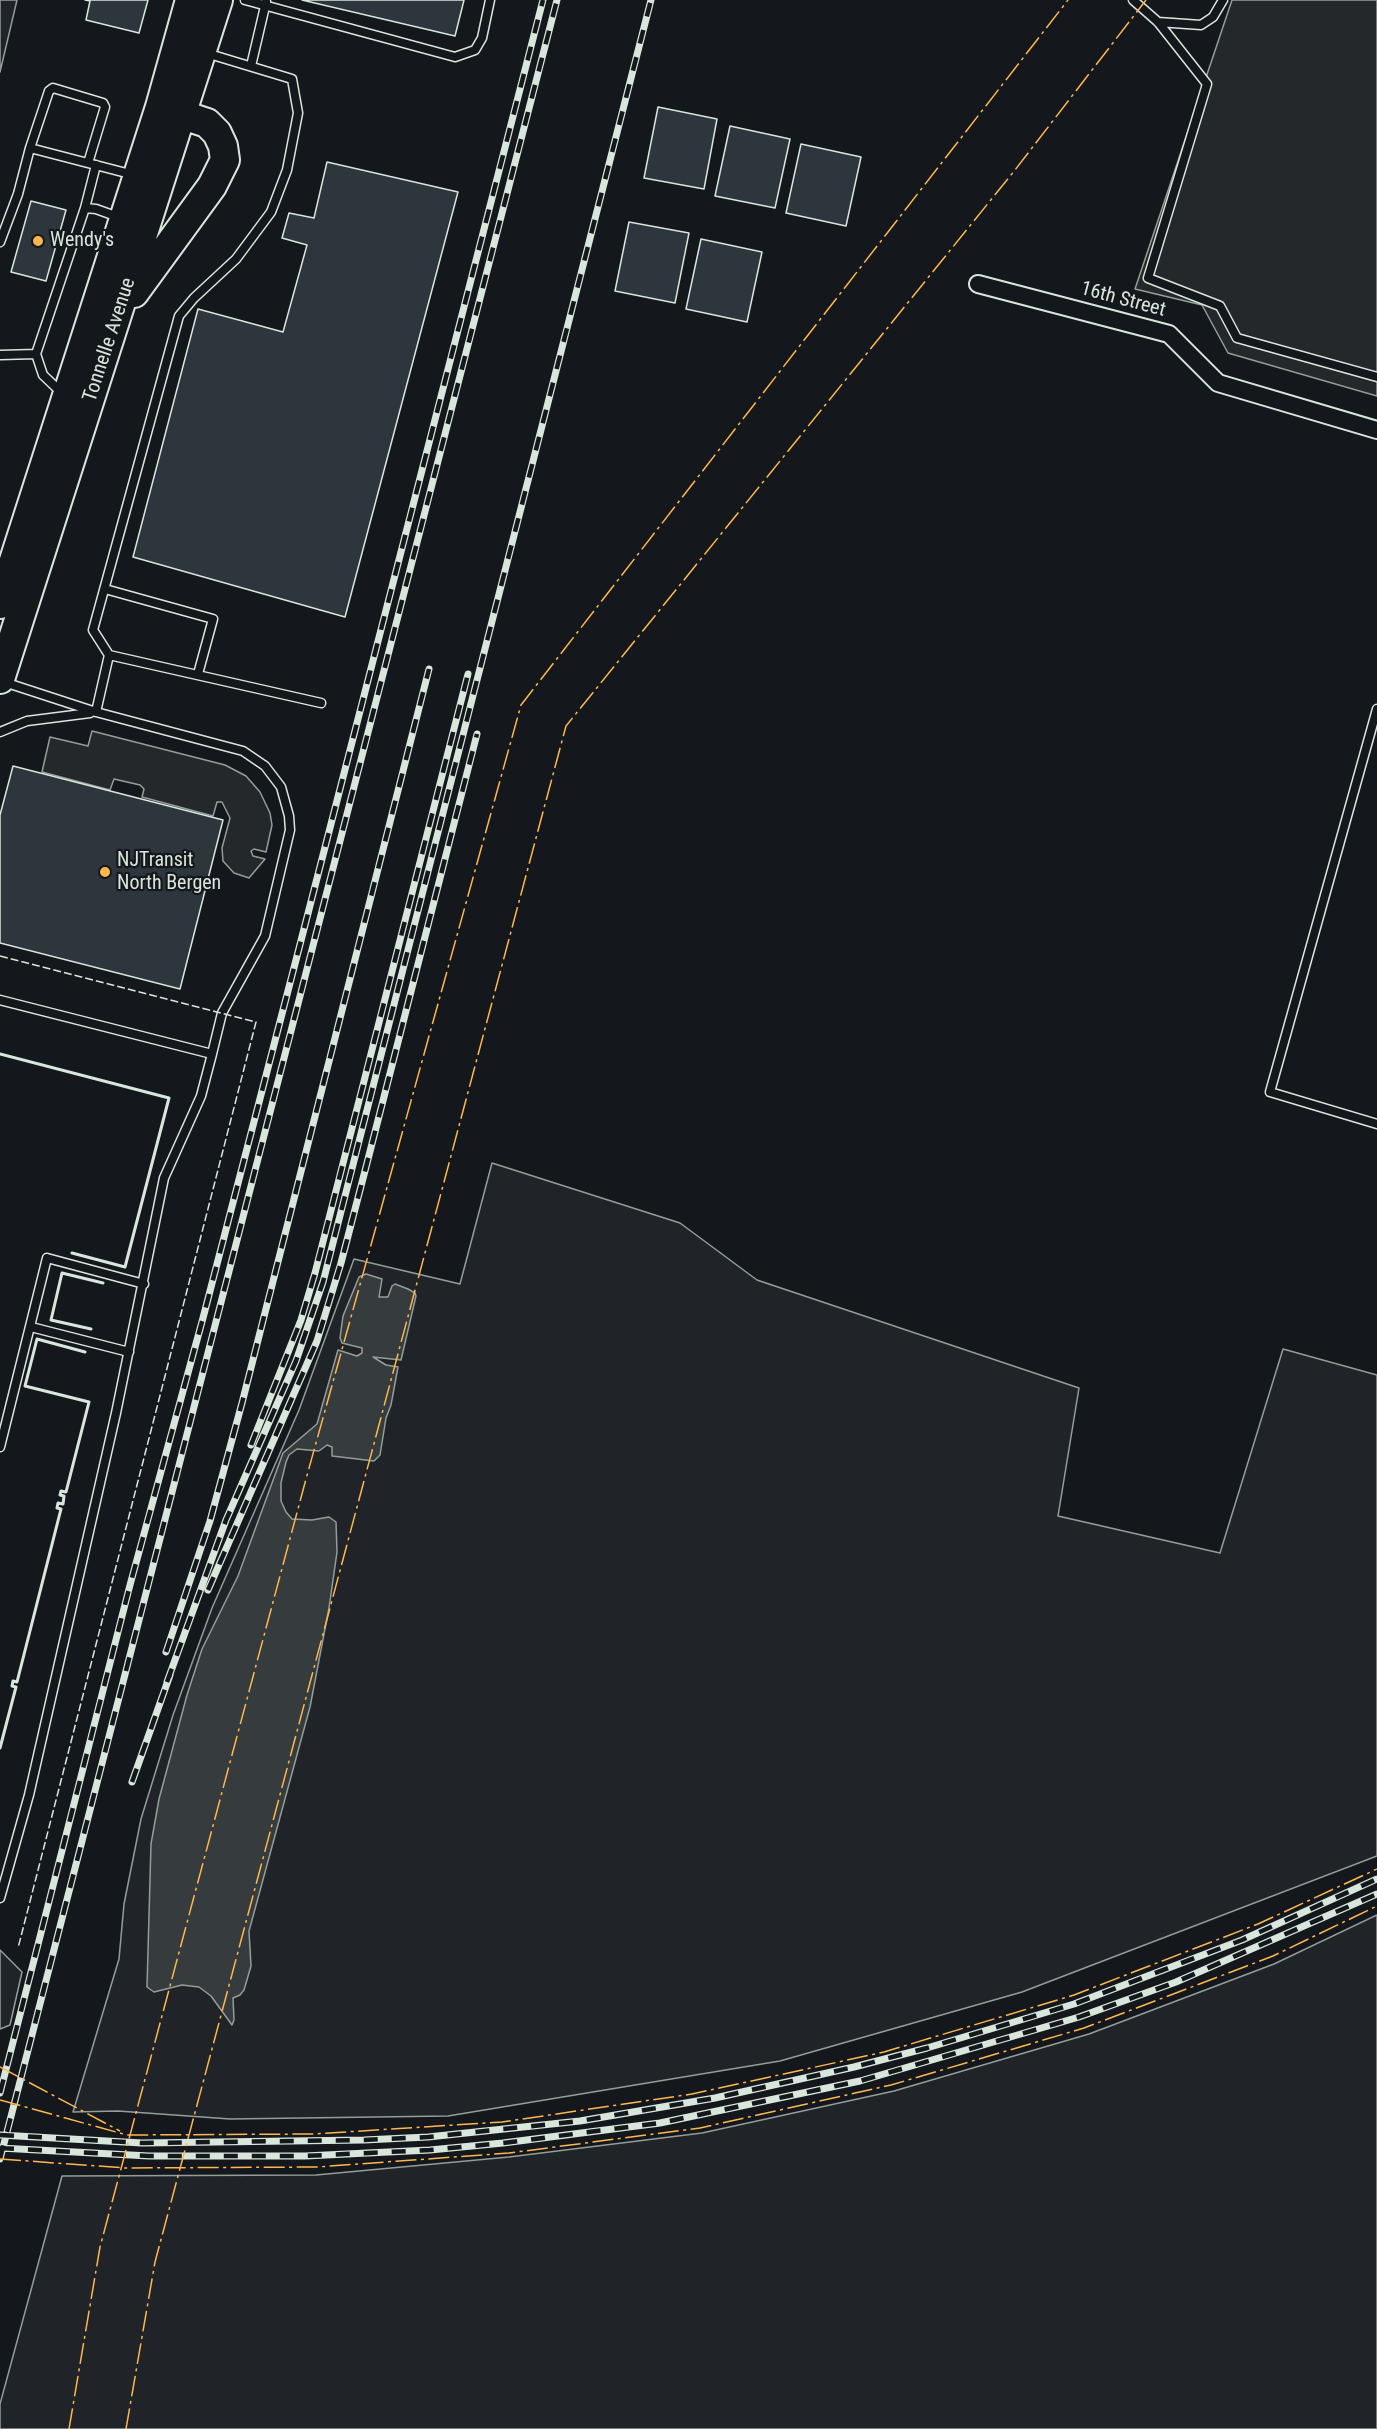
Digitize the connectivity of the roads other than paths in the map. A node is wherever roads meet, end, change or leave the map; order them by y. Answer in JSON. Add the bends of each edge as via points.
{"nodes":[{"id":1,"x":190,"y":0,"type":"edge"},
{"id":2,"x":218,"y":0,"type":"edge"},
{"id":3,"x":245,"y":0,"type":"edge"},
{"id":4,"x":490,"y":0,"type":"edge"},
{"id":5,"x":1132,"y":0,"type":"edge"},
{"id":6,"x":1223,"y":0,"type":"edge"},
{"id":7,"x":266,"y":3,"type":"edge"},
{"id":8,"x":1158,"y":22,"type":"junction"},
{"id":9,"x":203,"y":52,"type":"junction"},
{"id":10,"x":251,"y":66,"type":"junction"},
{"id":11,"x":171,"y":111,"type":"junction"},
{"id":12,"x":30,"y":148,"type":"junction"},
{"id":13,"x":92,"y":164,"type":"junction"},
{"id":14,"x":137,"y":176,"type":"junction"},
{"id":15,"x":84,"y":208,"type":"junction"},
{"id":16,"x":123,"y":219,"type":"junction"},
{"id":17,"x":0,"y":242,"type":"edge"},
{"id":18,"x":978,"y":284,"type":"dead end"},
{"id":19,"x":118,"y":314,"type":"junction"},
{"id":20,"x":36,"y":354,"type":"junction"},
{"id":21,"x":0,"y":355,"type":"edge"},
{"id":22,"x":1377,"y":377,"type":"edge"},
{"id":23,"x":66,"y":397,"type":"junction"},
{"id":24,"x":1377,"y":430,"type":"edge"},
{"id":25,"x":105,"y":589,"type":"junction"},
{"id":26,"x":0,"y":604,"type":"edge"},
{"id":27,"x":109,"y":655,"type":"junction"},
{"id":28,"x":198,"y":674,"type":"junction"},
{"id":29,"x":0,"y":680,"type":"edge"},
{"id":30,"x":321,"y":703,"type":"dead end"},
{"id":31,"x":1377,"y":709,"type":"edge"},
{"id":32,"x":96,"y":712,"type":"junction"},
{"id":33,"x":0,"y":732,"type":"edge"},
{"id":34,"x":0,"y":1000,"type":"edge"},
{"id":35,"x":212,"y":1054,"type":"junction"},
{"id":36,"x":1377,"y":1124,"type":"edge"},
{"id":37,"x":144,"y":1284,"type":"junction"},
{"id":38,"x":31,"y":1327,"type":"junction"},
{"id":39,"x":129,"y":1352,"type":"junction"},
{"id":40,"x":0,"y":1447,"type":"edge"},
{"id":41,"x":0,"y":1898,"type":"edge"}],
"edges":[{"from":1,"to":11,"type":"highway","name":"Tonnelle Avenue"},
{"from":2,"to":9,"type":"highway","name":"Tonnelle Avenue"},
{"from":3,"to":7,"type":"lane"},
{"from":4,"to":7,"type":"lane","via":[[482,38],[475,50],[455,57]]},
{"from":5,"to":8,"type":"lane"},
{"from":6,"to":8,"type":"lane","via":[[1213,17],[1201,25]]},
{"from":7,"to":10,"type":"lane"},
{"from":8,"to":22,"type":"lane","via":[[1207,84],[1148,278],[1220,306],[1237,338]]},
{"from":9,"to":10,"type":"lane"},
{"from":9,"to":11,"type":"highway","name":"Tonnelle Avenue"},
{"from":10,"to":25,"type":"lane","via":[[292,79],[298,113],[286,170],[271,212],[236,259],[179,316]]},
{"from":11,"to":14,"type":"highway","name":"Tonnelle Avenue"},
{"from":11,"to":19,"type":"highway","name":"Tonnelle Avenue"},
{"from":11,"to":19,"type":"highway","via":[[207,123],[217,133],[225,160],[212,186]]},
{"from":12,"to":13,"type":"lane"},
{"from":12,"to":13,"type":"lane","via":[[53,88],[103,103]]},
{"from":12,"to":17,"type":"lane"},
{"from":13,"to":14,"type":"lane"},
{"from":13,"to":15,"type":"lane"},
{"from":14,"to":16,"type":"highway","name":"Tonnelle Avenue"},
{"from":15,"to":16,"type":"lane"},
{"from":15,"to":20,"type":"lane"},
{"from":16,"to":23,"type":"highway","name":"Tonnelle Avenue"},
{"from":18,"to":24,"type":"street","name":"16th Street","via":[[1169,334],[1218,383]]},
{"from":19,"to":29,"type":"highway","name":"Tonnelle Avenue"},
{"from":20,"to":21,"type":"lane"},
{"from":20,"to":23,"type":"lane","via":[[43,375]]},
{"from":23,"to":26,"type":"highway","name":"Tonnelle Avenue"},
{"from":25,"to":27,"type":"lane","via":[[93,630]]},
{"from":25,"to":28,"type":"lane","via":[[213,619]]},
{"from":27,"to":28,"type":"lane"},
{"from":27,"to":32,"type":"lane"},
{"from":28,"to":30,"type":"lane"},
{"from":29,"to":32,"type":"lane"},
{"from":31,"to":36,"type":"lane","via":[[1270,1092]]},
{"from":32,"to":33,"type":"lane","via":[[27,721]]},
{"from":32,"to":35,"type":"lane","via":[[243,751],[273,775],[286,802],[290,816],[288,844],[265,936],[222,1013]]},
{"from":34,"to":35,"type":"lane"},
{"from":35,"to":37,"type":"lane","via":[[201,1096],[164,1178]]},
{"from":37,"to":38,"type":"lane","via":[[47,1258]]},
{"from":37,"to":39,"type":"lane"},
{"from":38,"to":39,"type":"lane"},
{"from":38,"to":40,"type":"lane"},
{"from":39,"to":41,"type":"lane","via":[[28,1795]]}]}
